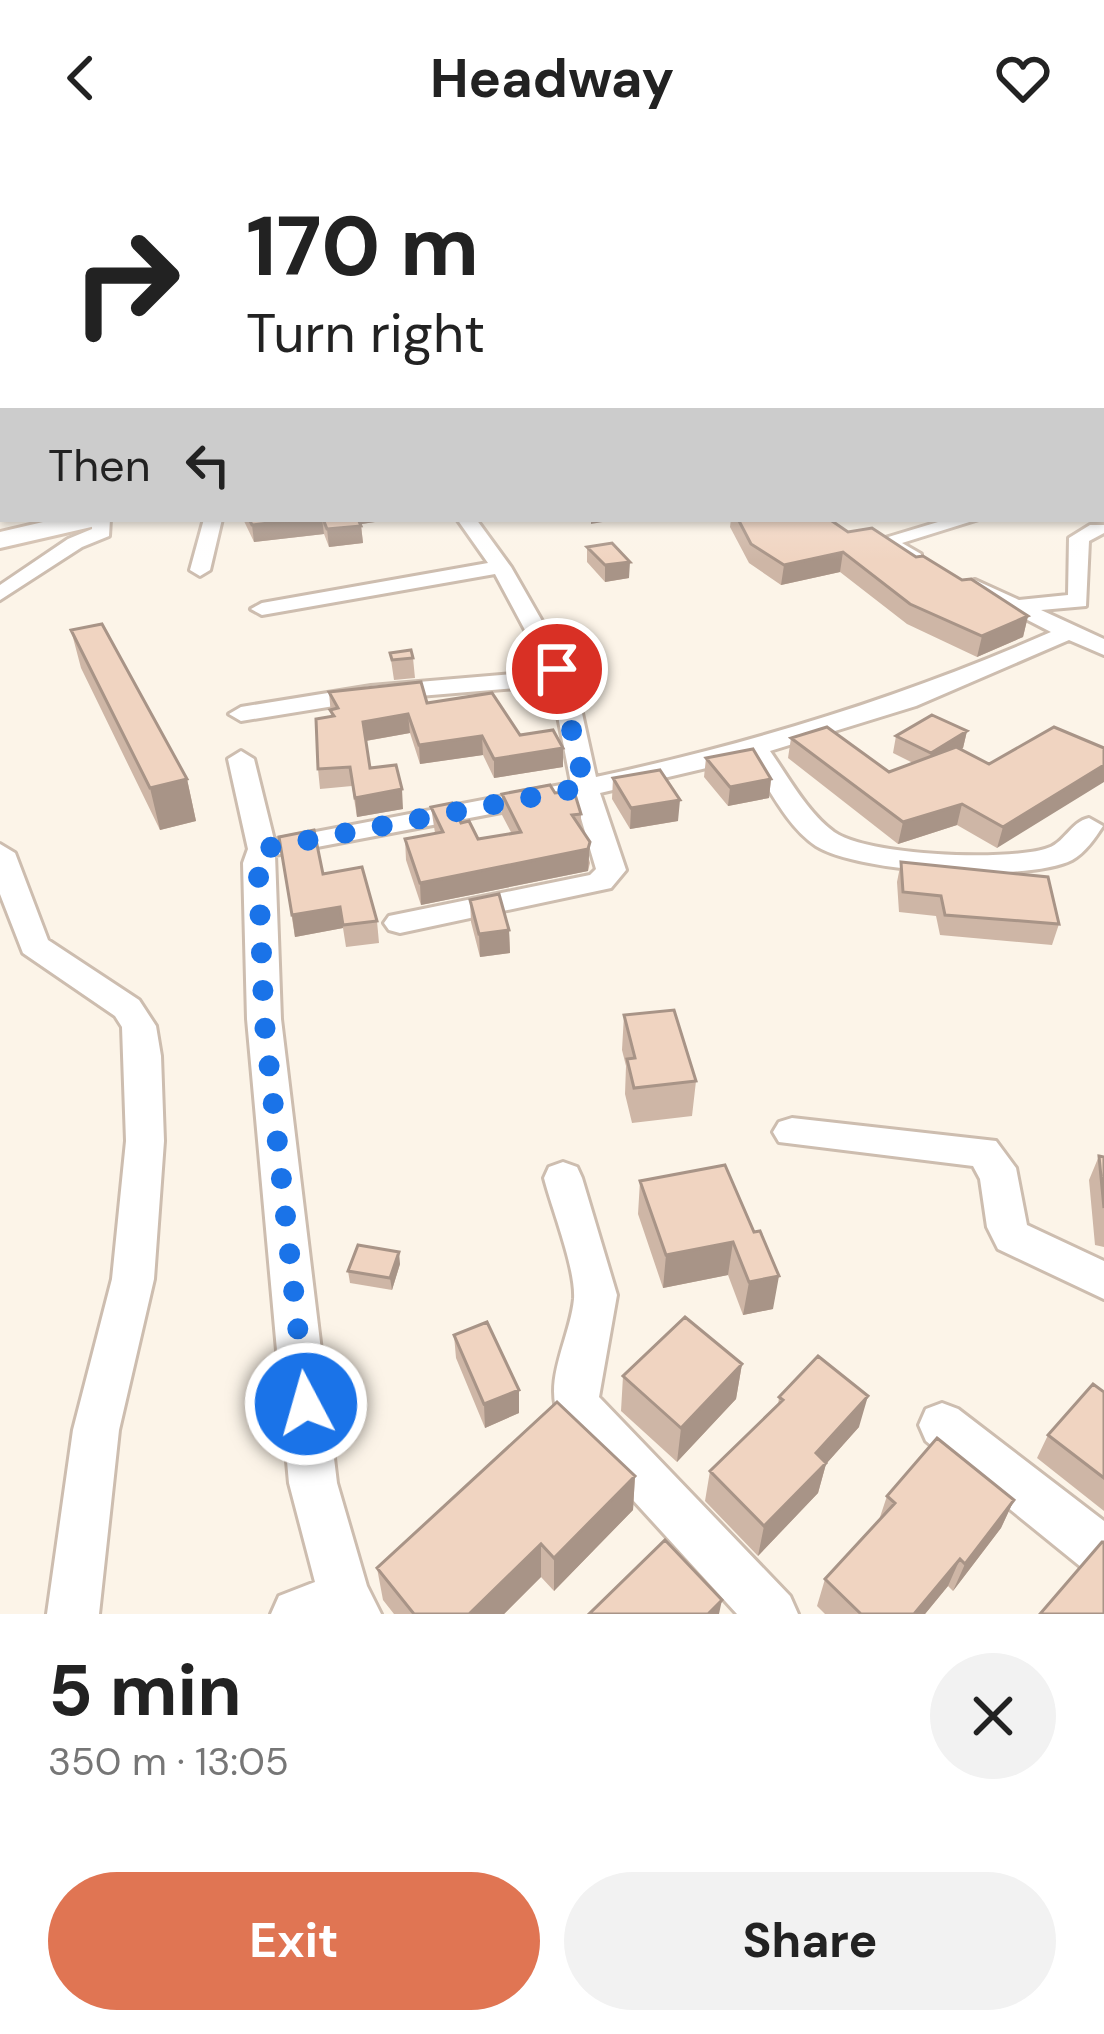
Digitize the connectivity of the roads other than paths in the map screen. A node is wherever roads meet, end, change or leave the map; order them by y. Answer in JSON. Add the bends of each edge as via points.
{"nodes":[{"id":1,"x":79,"y":522,"type":"edge"},
{"id":2,"x":101,"y":522,"type":"edge"},
{"id":3,"x":212,"y":522,"type":"edge"},
{"id":4,"x":468,"y":522,"type":"edge"},
{"id":5,"x":958,"y":522,"type":"edge"},
{"id":6,"x":1096,"y":530,"type":"dead end"},
{"id":7,"x":0,"y":540,"type":"edge"},
{"id":8,"x":501,"y":567,"type":"junction"},
{"id":9,"x":200,"y":570,"type":"dead end"},
{"id":10,"x":0,"y":594,"type":"edge"},
{"id":11,"x":1017,"y":606,"type":"junction"},
{"id":12,"x":262,"y":609,"type":"dead end"},
{"id":13,"x":1069,"y":632,"type":"junction"},
{"id":14,"x":1104,"y":648,"type":"edge"},
{"id":15,"x":562,"y":677,"type":"junction"},
{"id":16,"x":241,"y":714,"type":"dead end"},
{"id":17,"x":754,"y":747,"type":"junction"},
{"id":18,"x":241,"y":759,"type":"dead end"},
{"id":19,"x":585,"y":787,"type":"junction"},
{"id":20,"x":1090,"y":826,"type":"dead end"},
{"id":21,"x":262,"y":849,"type":"junction"},
{"id":22,"x":0,"y":853,"type":"edge"},
{"id":23,"x":400,"y":923,"type":"dead end"},
{"id":24,"x":792,"y":1132,"type":"dead end"},
{"id":25,"x":563,"y":1178,"type":"dead end"},
{"id":26,"x":1104,"y":1281,"type":"edge"},
{"id":27,"x":942,"y":1425,"type":"dead end"},
{"id":28,"x":1104,"y":1553,"type":"edge"},
{"id":29,"x":333,"y":1609,"type":"edge"},
{"id":30,"x":74,"y":1614,"type":"edge"},
{"id":31,"x":772,"y":1614,"type":"edge"}],
"edges":[{"from":1,"to":7,"type":"main road"},
{"from":2,"to":10,"type":"street","via":[[102,532]]},
{"from":3,"to":9,"type":"street"},
{"from":4,"to":8,"type":"street"},
{"from":5,"to":11,"type":"street","via":[[885,541]]},
{"from":6,"to":11,"type":"street","via":[[1078,538],[1078,601]]},
{"from":8,"to":12,"type":"street"},
{"from":8,"to":15,"type":"street"},
{"from":11,"to":13,"type":"street"},
{"from":13,"to":14,"type":"street"},
{"from":13,"to":17,"type":"street","via":[[930,693]]},
{"from":15,"to":16,"type":"street","via":[[405,689]]},
{"from":15,"to":19,"type":"street"},
{"from":17,"to":19,"type":"street"},
{"from":17,"to":20,"type":"street","via":[[821,836],[850,850],[1041,860],[1068,850]]},
{"from":18,"to":21,"type":"street"},
{"from":19,"to":21,"type":"street"},
{"from":19,"to":23,"type":"street","via":[[610,861],[608,878]]},
{"from":21,"to":29,"type":"street","via":[[264,1019]]},
{"from":22,"to":30,"type":"street","via":[[34,946],[127,1008],[139,1025],[143,1056],[134,1279],[96,1430]]},
{"from":24,"to":26,"type":"street","via":[[983,1152],[996,1165],[1012,1237]]},
{"from":25,"to":31,"type":"street","via":[[596,1295],[577,1405]]},
{"from":27,"to":28,"type":"street"}]}
